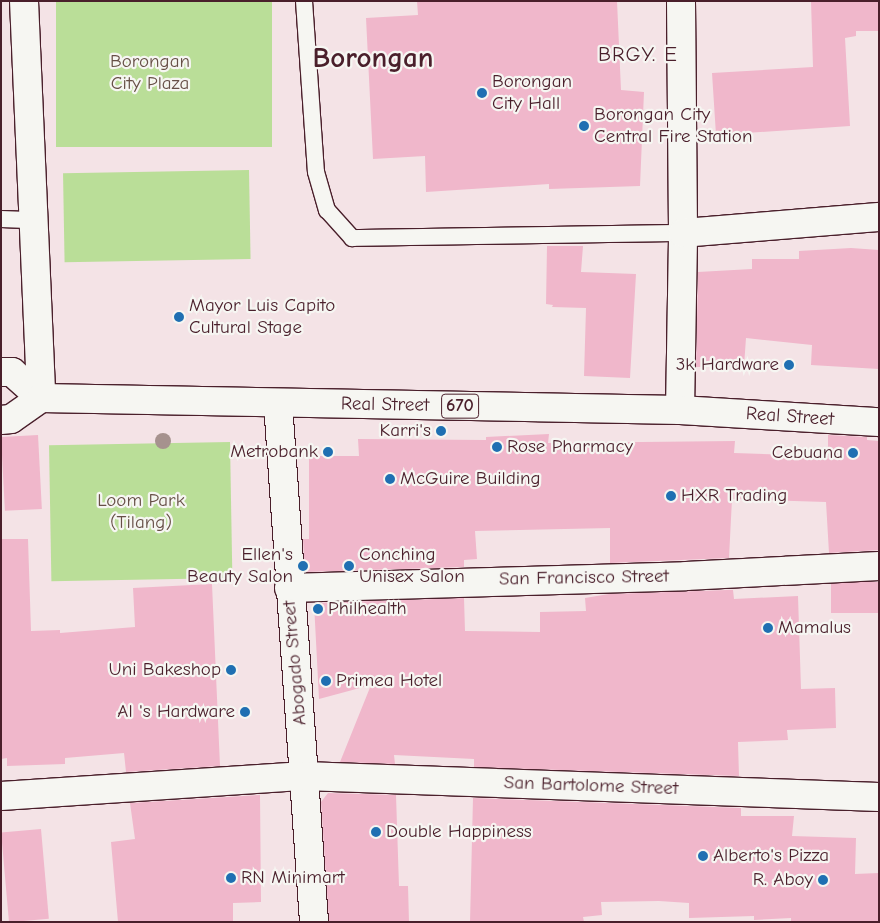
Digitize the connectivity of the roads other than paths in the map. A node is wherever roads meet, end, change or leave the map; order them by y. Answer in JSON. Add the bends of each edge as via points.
{"nodes":[{"id":1,"x":24,"y":1,"type":"edge"},
{"id":2,"x":304,"y":1,"type":"edge"},
{"id":3,"x":681,"y":1,"type":"edge"},
{"id":4,"x":879,"y":216,"type":"edge"},
{"id":5,"x":1,"y":219,"type":"edge"},
{"id":6,"x":34,"y":220,"type":"junction"},
{"id":7,"x":683,"y":233,"type":"junction"},
{"id":8,"x":1,"y":372,"type":"edge"},
{"id":9,"x":41,"y":398,"type":"junction"},
{"id":10,"x":278,"y":403,"type":"junction"},
{"id":11,"x":680,"y":410,"type":"junction"},
{"id":12,"x":1,"y":420,"type":"edge"},
{"id":13,"x":879,"y":422,"type":"edge"},
{"id":14,"x":879,"y":566,"type":"edge"},
{"id":15,"x":289,"y":588,"type":"junction"},
{"id":16,"x":304,"y":776,"type":"junction"},
{"id":17,"x":1,"y":796,"type":"edge"},
{"id":18,"x":879,"y":797,"type":"edge"},
{"id":19,"x":314,"y":922,"type":"edge"}],
"edges":[{"from":1,"to":6,"type":"street"},
{"from":2,"to":7,"type":"lane","via":[[316,172],[327,210],[352,238]]},
{"from":3,"to":7,"type":"street"},
{"from":4,"to":7,"type":"street"},
{"from":5,"to":6,"type":"lane"},
{"from":6,"to":9,"type":"street"},
{"from":7,"to":11,"type":"street"},
{"from":8,"to":9,"type":"street","via":[[12,372]]},
{"from":9,"to":10,"type":"street","name":"Real Street","number":"670"},
{"from":9,"to":12,"type":"street","via":[[11,419]]},
{"from":10,"to":11,"type":"street","name":"Real Street","number":"670"},
{"from":10,"to":15,"type":"street","name":"Abogado Street"},
{"from":11,"to":13,"type":"street","name":"Real Street","number":"670"},
{"from":14,"to":15,"type":"street","name":"San Francisco Street","via":[[686,576]]},
{"from":15,"to":16,"type":"street","name":"Abogado Street"},
{"from":16,"to":17,"type":"street","name":"San Bartolome Street"},
{"from":16,"to":18,"type":"street","name":"San Bartolome Street"},
{"from":16,"to":19,"type":"street","name":"Abogado Street"}]}
